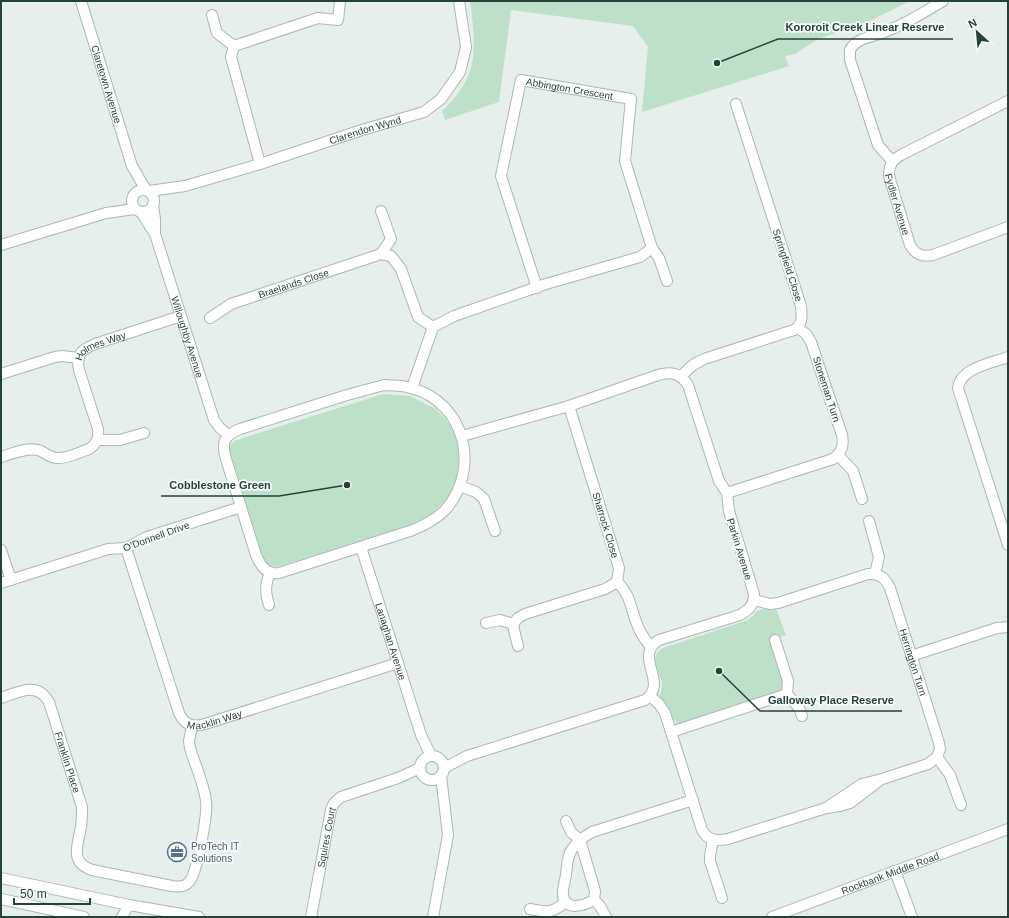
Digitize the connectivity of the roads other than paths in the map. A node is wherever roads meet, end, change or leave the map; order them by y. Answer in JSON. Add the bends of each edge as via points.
{"nodes":[{"id":1,"x":82,"y":1,"type":"edge"},
{"id":2,"x":340,"y":1,"type":"edge"},
{"id":3,"x":459,"y":1,"type":"edge"},
{"id":4,"x":943,"y":1,"type":"edge"},
{"id":5,"x":212,"y":15,"type":"dead end"},
{"id":6,"x":234,"y":46,"type":"junction"},
{"id":7,"x":1008,"y":101,"type":"edge"},
{"id":8,"x":736,"y":104,"type":"dead end"},
{"id":9,"x":892,"y":161,"type":"junction"},
{"id":10,"x":260,"y":164,"type":"junction"},
{"id":11,"x":132,"y":166,"type":"junction"},
{"id":12,"x":185,"y":186,"type":"junction"},
{"id":13,"x":147,"y":190,"type":"junction"},
{"id":14,"x":135,"y":204,"type":"junction"},
{"id":15,"x":154,"y":204,"type":"junction"},
{"id":16,"x":381,"y":211,"type":"dead end"},
{"id":17,"x":1008,"y":227,"type":"edge"},
{"id":18,"x":155,"y":234,"type":"junction"},
{"id":19,"x":1,"y":245,"type":"edge"},
{"id":20,"x":652,"y":248,"type":"junction"},
{"id":21,"x":380,"y":254,"type":"junction"},
{"id":22,"x":667,"y":281,"type":"dead end"},
{"id":23,"x":537,"y":288,"type":"junction"},
{"id":24,"x":181,"y":316,"type":"junction"},
{"id":25,"x":210,"y":318,"type":"dead end"},
{"id":26,"x":433,"y":327,"type":"junction"},
{"id":27,"x":798,"y":328,"type":"junction"},
{"id":28,"x":1008,"y":357,"type":"edge"},
{"id":29,"x":79,"y":358,"type":"junction"},
{"id":30,"x":1,"y":374,"type":"edge"},
{"id":31,"x":681,"y":376,"type":"junction"},
{"id":32,"x":412,"y":388,"type":"junction"},
{"id":33,"x":569,"y":406,"type":"junction"},
{"id":34,"x":144,"y":433,"type":"dead end"},
{"id":35,"x":228,"y":435,"type":"junction"},
{"id":36,"x":462,"y":436,"type":"junction"},
{"id":37,"x":98,"y":440,"type":"junction"},
{"id":38,"x":838,"y":455,"type":"junction"},
{"id":39,"x":1,"y":457,"type":"edge"},
{"id":40,"x":460,"y":486,"type":"junction"},
{"id":41,"x":727,"y":492,"type":"junction"},
{"id":42,"x":862,"y":499,"type":"dead end"},
{"id":43,"x":241,"y":507,"type":"junction"},
{"id":44,"x":869,"y":521,"type":"dead end"},
{"id":45,"x":495,"y":531,"type":"dead end"},
{"id":46,"x":1008,"y":545,"type":"edge"},
{"id":47,"x":361,"y":547,"type":"junction"},
{"id":48,"x":126,"y":548,"type":"junction"},
{"id":49,"x":1,"y":550,"type":"edge"},
{"id":50,"x":270,"y":572,"type":"junction"},
{"id":51,"x":875,"y":574,"type":"junction"},
{"id":52,"x":6,"y":582,"type":"edge"},
{"id":53,"x":617,"y":582,"type":"junction"},
{"id":54,"x":754,"y":600,"type":"junction"},
{"id":55,"x":269,"y":605,"type":"dead end"},
{"id":56,"x":1008,"y":621,"type":"edge"},
{"id":57,"x":486,"y":624,"type":"dead end"},
{"id":58,"x":514,"y":624,"type":"junction"},
{"id":59,"x":1008,"y":627,"type":"edge"},
{"id":60,"x":998,"y":628,"type":"junction"},
{"id":61,"x":775,"y":640,"type":"dead end"},
{"id":62,"x":518,"y":646,"type":"dead end"},
{"id":63,"x":651,"y":647,"type":"junction"},
{"id":64,"x":911,"y":656,"type":"junction"},
{"id":65,"x":398,"y":663,"type":"junction"},
{"id":66,"x":787,"y":694,"type":"junction"},
{"id":67,"x":650,"y":696,"type":"junction"},
{"id":68,"x":1,"y":698,"type":"edge"},
{"id":69,"x":802,"y":716,"type":"dead end"},
{"id":70,"x":192,"y":726,"type":"junction"},
{"id":71,"x":671,"y":732,"type":"junction"},
{"id":72,"x":937,"y":758,"type":"junction"},
{"id":73,"x":432,"y":768,"type":"junction"},
{"id":74,"x":693,"y":800,"type":"junction"},
{"id":75,"x":960,"y":805,"type":"dead end"},
{"id":76,"x":566,"y":821,"type":"dead end"},
{"id":77,"x":1008,"y":829,"type":"edge"},
{"id":78,"x":580,"y":840,"type":"junction"},
{"id":79,"x":713,"y":840,"type":"junction"},
{"id":80,"x":895,"y":871,"type":"junction"},
{"id":81,"x":1,"y":878,"type":"edge"},
{"id":82,"x":1,"y":898,"type":"edge"},
{"id":83,"x":722,"y":898,"type":"dead end"},
{"id":84,"x":594,"y":900,"type":"junction"},
{"id":85,"x":565,"y":902,"type":"junction"},
{"id":86,"x":129,"y":905,"type":"junction"},
{"id":87,"x":530,"y":909,"type":"dead end"},
{"id":88,"x":84,"y":917,"type":"edge"},
{"id":89,"x":122,"y":917,"type":"edge"},
{"id":90,"x":131,"y":917,"type":"edge"},
{"id":91,"x":199,"y":917,"type":"edge"},
{"id":92,"x":311,"y":917,"type":"edge"},
{"id":93,"x":433,"y":917,"type":"edge"},
{"id":94,"x":606,"y":917,"type":"edge"},
{"id":95,"x":772,"y":917,"type":"edge"},
{"id":96,"x":912,"y":917,"type":"edge"}],
"edges":[{"from":1,"to":11,"type":"street","name":"Claretown Avenue"},
{"from":2,"to":6,"type":"street","via":[[338,20],[318,18]]},
{"from":3,"to":10,"type":"street","name":"Clarendon Wynd","via":[[466,47],[460,72],[441,99],[424,112]]},
{"from":4,"to":9,"type":"street","via":[[907,23],[857,42],[850,50],[850,60],[875,138]]},
{"from":5,"to":6,"type":"street","via":[[217,33]]},
{"from":6,"to":10,"type":"street","via":[[231,57]]},
{"from":7,"to":9,"type":"street","name":"Fydler Avenue"},
{"from":8,"to":27,"type":"street","name":"Springfield Close","via":[[801,306],[802,317]]},
{"from":9,"to":17,"type":"street","name":"Fydler Avenue","via":[[889,176],[910,244],[913,251],[918,254],[933,255]]},
{"from":10,"to":12,"type":"street","name":"Clarendon Wynd"},
{"from":11,"to":13,"type":"street","name":"Claretown Avenue"},
{"from":11,"to":14,"type":"street","name":"Claretown Avenue"},
{"from":12,"to":13,"type":"street","name":"Clarendon Wynd"},
{"from":12,"to":15,"type":"street","name":"Clarendon Wynd"},
{"from":13,"to":14,"type":"street","via":[[140,190]]},
{"from":13,"to":15,"type":"street","via":[[153,195]]},
{"from":14,"to":15,"type":"street","via":[[148,211]]},
{"from":14,"to":18,"type":"street","name":"Willoughby Avenue"},
{"from":14,"to":19,"type":"street"},
{"from":15,"to":18,"type":"street","name":"Willoughby Avenue"},
{"from":16,"to":21,"type":"street","via":[[391,239]]},
{"from":18,"to":24,"type":"street","name":"Willoughby Avenue"},
{"from":20,"to":22,"type":"street","name":"Abbington Crescent","via":[[659,258]]},
{"from":20,"to":23,"type":"street","via":[[640,257]]},
{"from":20,"to":23,"type":"street","name":"Abbington Crescent","via":[[625,161],[631,98],[521,80],[501,176]]},
{"from":21,"to":25,"type":"street","name":"Braelands Close","via":[[231,304]]},
{"from":21,"to":26,"type":"street","via":[[391,256],[401,269],[418,317]]},
{"from":23,"to":26,"type":"street","via":[[454,316]]},
{"from":24,"to":29,"type":"street","name":"Holmes Way","via":[[94,344],[83,350]]},
{"from":24,"to":35,"type":"street","name":"Willoughby Avenue","via":[[214,420]]},
{"from":26,"to":32,"type":"street"},
{"from":27,"to":31,"type":"street","via":[[704,359]]},
{"from":27,"to":38,"type":"street","name":"Stoneman Turn","via":[[811,342],[842,435],[842,449]]},
{"from":28,"to":46,"type":"street","via":[[968,372],[961,379],[958,388]]},
{"from":29,"to":30,"type":"street","via":[[55,357]]},
{"from":29,"to":37,"type":"street","name":"Holmes Way","via":[[79,370],[98,429]]},
{"from":31,"to":33,"type":"street","via":[[673,373],[658,375]]},
{"from":31,"to":41,"type":"street","name":"Parkin Avenue","via":[[688,385],[720,481]]},
{"from":32,"to":35,"type":"street","via":[[384,385],[366,389]]},
{"from":32,"to":36,"type":"street","via":[[440,403],[456,423]]},
{"from":33,"to":36,"type":"street"},
{"from":33,"to":53,"type":"street","name":"Sharrock Close","via":[[620,568]]},
{"from":34,"to":37,"type":"street","via":[[120,440]]},
{"from":35,"to":43,"type":"street","via":[[223,451]]},
{"from":36,"to":40,"type":"street","via":[[465,463]]},
{"from":37,"to":39,"type":"street","via":[[89,449],[59,458],[32,449]]},
{"from":38,"to":41,"type":"street","via":[[833,459]]},
{"from":38,"to":42,"type":"street","via":[[853,471]]},
{"from":40,"to":45,"type":"street","via":[[476,492],[484,499]]},
{"from":40,"to":47,"type":"street","via":[[446,510],[425,525]]},
{"from":41,"to":54,"type":"street","name":"Parkin Avenue","via":[[729,511]]},
{"from":43,"to":48,"type":"street","name":"O'Donnell Drive","via":[[147,537]]},
{"from":43,"to":50,"type":"street","via":[[258,562]]},
{"from":44,"to":51,"type":"street","via":[[879,557]]},
{"from":47,"to":50,"type":"street","via":[[279,573]]},
{"from":47,"to":65,"type":"street","name":"Lanaghan Avenue"},
{"from":48,"to":52,"type":"street","name":"O'Donnell Drive","via":[[108,549]]},
{"from":48,"to":70,"type":"street","name":"Macklin Way","via":[[179,713],[186,724]]},
{"from":49,"to":52,"type":"street"},
{"from":50,"to":55,"type":"street","via":[[265,589]]},
{"from":51,"to":54,"type":"street","via":[[868,574],[778,603]]},
{"from":51,"to":64,"type":"street","name":"Herrington Turn","via":[[881,576],[890,588]]},
{"from":53,"to":58,"type":"street","via":[[605,589],[525,614]]},
{"from":53,"to":63,"type":"street","via":[[628,594],[639,630]]},
{"from":54,"to":63,"type":"street","via":[[751,607],[740,615],[660,640]]},
{"from":56,"to":60,"type":"street"},
{"from":57,"to":58,"type":"street","via":[[500,620]]},
{"from":58,"to":62,"type":"street"},
{"from":59,"to":60,"type":"street"},
{"from":60,"to":64,"type":"street"},
{"from":61,"to":66,"type":"street","via":[[788,681]]},
{"from":63,"to":67,"type":"street","via":[[649,662],[655,686]]},
{"from":64,"to":72,"type":"street","name":"Herrington Turn","via":[[939,743]]},
{"from":65,"to":70,"type":"street","name":"Macklin Way"},
{"from":65,"to":73,"type":"street","name":"Lanaghan Avenue"},
{"from":66,"to":69,"type":"street","via":[[799,708]]},
{"from":66,"to":71,"type":"street"},
{"from":67,"to":71,"type":"street","via":[[665,712]]},
{"from":67,"to":73,"type":"street","via":[[636,703]]},
{"from":68,"to":70,"type":"street","name":"Franklin Place","via":[[35,690],[43,693],[49,702],[82,807],[77,855],[82,865],[92,870],[172,886],[183,886],[191,880],[207,808],[190,748]]},
{"from":71,"to":74,"type":"street"},
{"from":72,"to":75,"type":"street","via":[[950,775]]},
{"from":72,"to":79,"type":"street","via":[[928,764],[882,779],[850,803],[728,839]]},
{"from":73,"to":92,"type":"street","name":"Squires Court","via":[[351,792],[334,803]]},
{"from":73,"to":93,"type":"street","name":"Lanaghan Avenue","via":[[443,802],[448,835]]},
{"from":74,"to":78,"type":"street","via":[[592,832]]},
{"from":74,"to":79,"type":"street","via":[[704,833]]},
{"from":76,"to":78,"type":"street","via":[[570,832]]},
{"from":77,"to":80,"type":"street","name":"Rockbank Middle Road"},
{"from":78,"to":84,"type":"street","via":[[595,891]]},
{"from":78,"to":85,"type":"street","via":[[568,857],[563,894]]},
{"from":79,"to":83,"type":"street","via":[[710,861]]},
{"from":80,"to":95,"type":"street","name":"Rockbank Middle Road"},
{"from":80,"to":96,"type":"street"},
{"from":81,"to":86,"type":"street"},
{"from":82,"to":88,"type":"street"},
{"from":84,"to":85,"type":"street","via":[[573,906]]},
{"from":84,"to":94,"type":"street"},
{"from":85,"to":87,"type":"street","via":[[552,911]]},
{"from":86,"to":89,"type":"street"},
{"from":86,"to":90,"type":"street"},
{"from":86,"to":91,"type":"street"}]}
